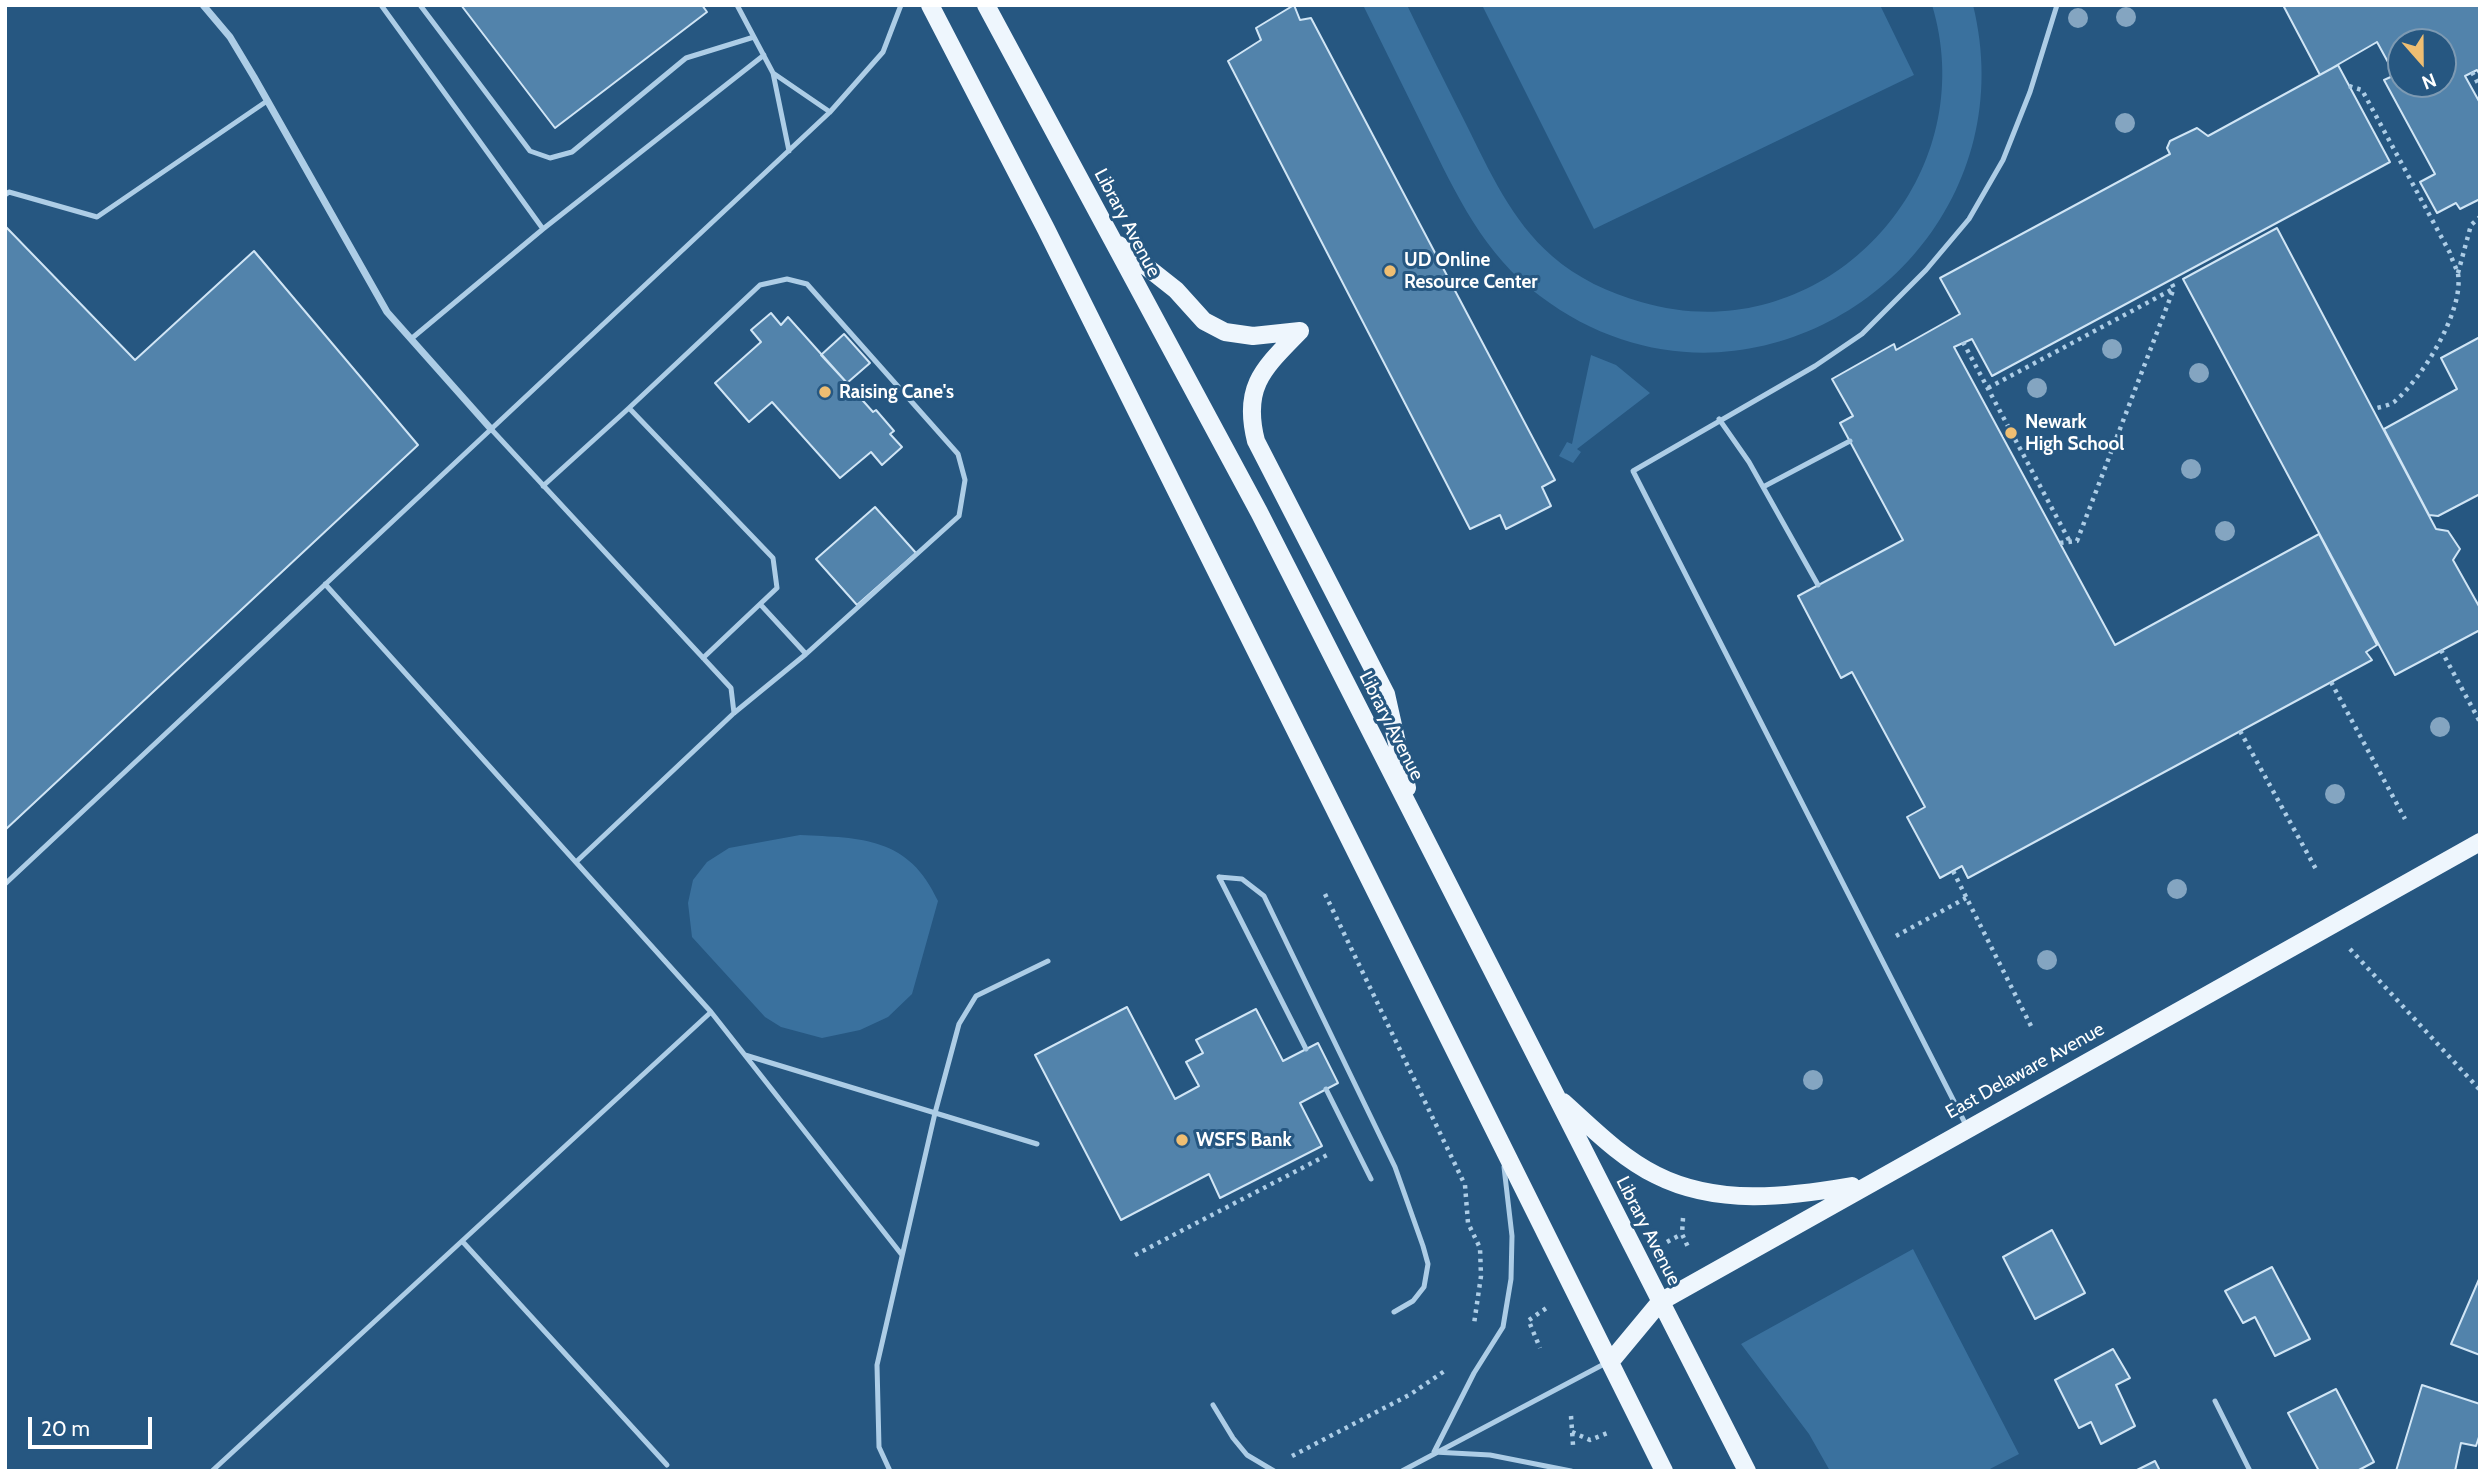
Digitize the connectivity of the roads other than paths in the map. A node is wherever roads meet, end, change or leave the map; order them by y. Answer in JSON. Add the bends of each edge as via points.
{"nodes":[{"id":1,"x":203,"y":5,"type":"edge"},
{"id":2,"x":381,"y":5,"type":"edge"},
{"id":3,"x":420,"y":5,"type":"edge"},
{"id":4,"x":737,"y":5,"type":"edge"},
{"id":5,"x":901,"y":5,"type":"edge"},
{"id":6,"x":930,"y":5,"type":"edge"},
{"id":7,"x":986,"y":5,"type":"edge"},
{"id":8,"x":2057,"y":5,"type":"edge"},
{"id":9,"x":754,"y":37,"type":"junction"},
{"id":10,"x":764,"y":55,"type":"junction"},
{"id":11,"x":773,"y":73,"type":"junction"},
{"id":12,"x":267,"y":101,"type":"junction"},
{"id":13,"x":830,"y":112,"type":"junction"},
{"id":14,"x":789,"y":151,"type":"junction"},
{"id":15,"x":5,"y":195,"type":"edge"},
{"id":16,"x":543,"y":229,"type":"junction"},
{"id":17,"x":1113,"y":240,"type":"junction"},
{"id":18,"x":411,"y":340,"type":"junction"},
{"id":19,"x":629,"y":408,"type":"junction"},
{"id":20,"x":1719,"y":419,"type":"junction"},
{"id":21,"x":491,"y":429,"type":"junction"},
{"id":22,"x":1850,"y":441,"type":"dead end"},
{"id":23,"x":543,"y":486,"type":"junction"},
{"id":24,"x":1763,"y":487,"type":"junction"},
{"id":25,"x":325,"y":584,"type":"junction"},
{"id":26,"x":1818,"y":585,"type":"dead end"},
{"id":27,"x":760,"y":604,"type":"junction"},
{"id":28,"x":806,"y":654,"type":"junction"},
{"id":29,"x":703,"y":658,"type":"junction"},
{"id":30,"x":734,"y":713,"type":"junction"},
{"id":31,"x":1413,"y":815,"type":"junction"},
{"id":32,"x":2480,"y":842,"type":"edge"},
{"id":33,"x":576,"y":862,"type":"junction"},
{"id":34,"x":5,"y":884,"type":"edge"},
{"id":35,"x":1048,"y":961,"type":"dead end"},
{"id":36,"x":711,"y":1012,"type":"junction"},
{"id":37,"x":1306,"y":1049,"type":"dead end"},
{"id":38,"x":745,"y":1055,"type":"junction"},
{"id":39,"x":1326,"y":1089,"type":"dead end"},
{"id":40,"x":1555,"y":1095,"type":"junction"},
{"id":41,"x":935,"y":1113,"type":"junction"},
{"id":42,"x":1967,"y":1127,"type":"junction"},
{"id":43,"x":1502,"y":1143,"type":"junction"},
{"id":44,"x":1037,"y":1144,"type":"dead end"},
{"id":45,"x":1371,"y":1179,"type":"dead end"},
{"id":46,"x":1866,"y":1184,"type":"junction"},
{"id":47,"x":462,"y":1241,"type":"junction"},
{"id":48,"x":902,"y":1255,"type":"junction"},
{"id":49,"x":1660,"y":1302,"type":"junction"},
{"id":50,"x":1394,"y":1312,"type":"dead end"},
{"id":51,"x":1611,"y":1361,"type":"junction"},
{"id":52,"x":2215,"y":1401,"type":"dead end"},
{"id":53,"x":1213,"y":1405,"type":"dead end"},
{"id":54,"x":1434,"y":1452,"type":"junction"},
{"id":55,"x":667,"y":1465,"type":"dead end"},
{"id":56,"x":212,"y":1471,"type":"edge"},
{"id":57,"x":890,"y":1471,"type":"edge"},
{"id":58,"x":1273,"y":1471,"type":"edge"},
{"id":59,"x":1402,"y":1471,"type":"edge"},
{"id":60,"x":1572,"y":1471,"type":"edge"},
{"id":61,"x":1664,"y":1471,"type":"edge"},
{"id":62,"x":1747,"y":1471,"type":"edge"},
{"id":63,"x":2250,"y":1471,"type":"edge"}],
"edges":[{"from":1,"to":12,"type":"street","via":[[230,37]]},
{"from":2,"to":16,"type":"lane"},
{"from":3,"to":9,"type":"lane","via":[[530,151],[550,158],[572,152],[686,58]]},
{"from":4,"to":9,"type":"lane"},
{"from":5,"to":13,"type":"lane","via":[[883,52]]},
{"from":6,"to":43,"type":"main road"},
{"from":7,"to":17,"type":"main road","name":"Library Avenue"},
{"from":8,"to":20,"type":"lane","via":[[2003,160],[1969,219],[1926,270],[1861,334],[1815,366]]},
{"from":9,"to":10,"type":"lane"},
{"from":10,"to":11,"type":"lane"},
{"from":10,"to":16,"type":"lane"},
{"from":11,"to":13,"type":"lane"},
{"from":11,"to":14,"type":"lane"},
{"from":12,"to":15,"type":"lane","via":[[97,217],[9,192]]},
{"from":12,"to":18,"type":"street","via":[[387,312]]},
{"from":13,"to":14,"type":"lane"},
{"from":14,"to":21,"type":"lane"},
{"from":16,"to":18,"type":"lane"},
{"from":17,"to":31,"type":"main road","name":"Library Avenue","via":[[1259,512]]},
{"from":17,"to":31,"type":"main road","via":[[1214,327],[1253,336],[1300,331],[1259,374],[1250,416],[1256,441],[1386,694]]},
{"from":18,"to":21,"type":"street"},
{"from":19,"to":23,"type":"lane"},
{"from":19,"to":27,"type":"lane","via":[[773,558],[777,588]]},
{"from":19,"to":28,"type":"lane","via":[[760,285],[787,279],[807,284],[958,454],[965,480],[959,516]]},
{"from":20,"to":24,"type":"lane"},
{"from":20,"to":42,"type":"lane","via":[[1633,471]]},
{"from":21,"to":23,"type":"lane"},
{"from":21,"to":25,"type":"lane"},
{"from":22,"to":24,"type":"lane"},
{"from":23,"to":29,"type":"lane"},
{"from":24,"to":26,"type":"lane"},
{"from":25,"to":33,"type":"lane"},
{"from":25,"to":34,"type":"lane"},
{"from":27,"to":28,"type":"lane"},
{"from":27,"to":29,"type":"lane"},
{"from":28,"to":30,"type":"lane"},
{"from":29,"to":30,"type":"lane","via":[[731,688]]},
{"from":30,"to":33,"type":"lane"},
{"from":31,"to":40,"type":"main road","name":"Library Avenue"},
{"from":32,"to":42,"type":"main road","name":"East Delaware Avenue"},
{"from":33,"to":36,"type":"lane"},
{"from":35,"to":41,"type":"lane","via":[[976,996],[959,1024]]},
{"from":36,"to":38,"type":"lane"},
{"from":36,"to":47,"type":"lane"},
{"from":37,"to":50,"type":"lane","via":[[1219,877],[1242,879],[1264,896],[1395,1167],[1428,1264],[1424,1287],[1413,1301]]},
{"from":38,"to":41,"type":"lane"},
{"from":38,"to":48,"type":"lane"},
{"from":39,"to":45,"type":"lane"},
{"from":40,"to":46,"type":"main road","via":[[1615,1147],[1656,1175],[1689,1186],[1728,1195],[1789,1197]]},
{"from":40,"to":49,"type":"main road","name":"Library Avenue"},
{"from":41,"to":44,"type":"lane"},
{"from":41,"to":48,"type":"lane"},
{"from":42,"to":46,"type":"main road","name":"East Delaware Avenue"},
{"from":43,"to":51,"type":"main road"},
{"from":43,"to":54,"type":"lane","via":[[1511,1236],[1511,1279],[1503,1327]]},
{"from":46,"to":49,"type":"main road","name":"East Delaware Avenue"},
{"from":47,"to":55,"type":"lane"},
{"from":47,"to":56,"type":"lane"},
{"from":48,"to":57,"type":"lane","via":[[877,1365],[879,1447]]},
{"from":49,"to":51,"type":"main road","name":"East Delaware Avenue"},
{"from":49,"to":62,"type":"main road","name":"Library Avenue"},
{"from":51,"to":54,"type":"lane"},
{"from":51,"to":61,"type":"main road"},
{"from":52,"to":63,"type":"lane"},
{"from":53,"to":58,"type":"lane","via":[[1247,1455]]},
{"from":54,"to":59,"type":"lane"},
{"from":54,"to":60,"type":"lane","via":[[1490,1455]]}]}
